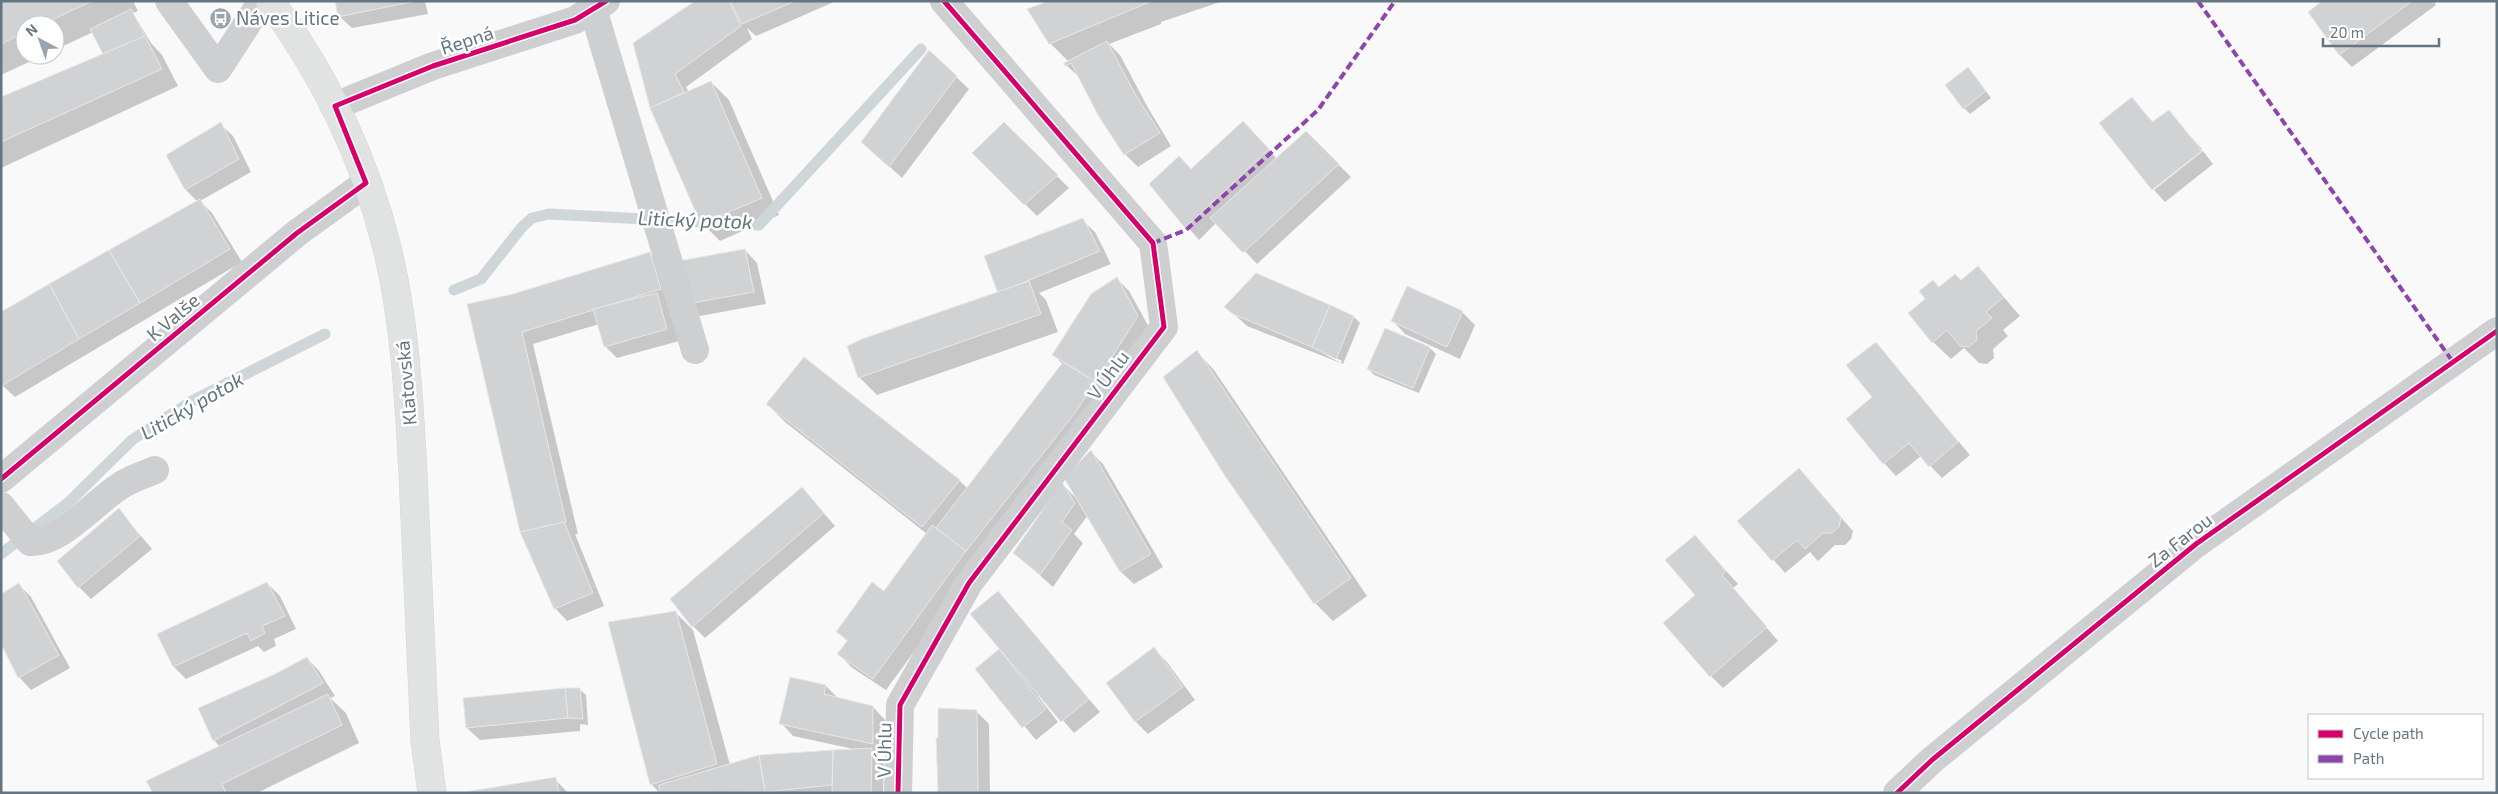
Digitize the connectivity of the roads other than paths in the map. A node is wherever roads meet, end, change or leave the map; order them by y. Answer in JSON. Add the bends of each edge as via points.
{"nodes":[{"id":1,"x":169,"y":1,"type":"edge"},
{"id":2,"x":262,"y":1,"type":"edge"},
{"id":3,"x":270,"y":1,"type":"edge"},
{"id":4,"x":947,"y":2,"type":"edge"},
{"id":5,"x":600,"y":5,"type":"edge"},
{"id":6,"x":335,"y":106,"type":"junction"},
{"id":7,"x":366,"y":183,"type":"junction"},
{"id":8,"x":2497,"y":332,"type":"edge"},
{"id":9,"x":695,"y":350,"type":"dead end"},
{"id":10,"x":155,"y":470,"type":"dead end"},
{"id":11,"x":1,"y":479,"type":"edge"},
{"id":12,"x":5,"y":511,"type":"edge"},
{"id":13,"x":432,"y":793,"type":"edge"},
{"id":14,"x":898,"y":793,"type":"edge"},
{"id":15,"x":1897,"y":793,"type":"edge"}],
"edges":[{"from":1,"to":2,"type":"street","via":[[218,69]]},
{"from":3,"to":6,"type":"main road","name":"Klatovská","via":[[318,71]]},
{"from":4,"to":14,"type":"street","name":"V Úhlu","via":[[1154,243],[1164,327],[969,583],[900,704]]},
{"from":5,"to":6,"type":"street","name":"Řepná","via":[[575,20],[433,66]]},
{"from":5,"to":9,"type":"street","via":[[648,194]]},
{"from":6,"to":7,"type":"main road","name":"Klatovská"},
{"from":7,"to":11,"type":"street","name":"K Valše","via":[[297,233]]},
{"from":7,"to":13,"type":"main road","name":"Klatovská","via":[[387,248],[409,397],[425,741]]},
{"from":8,"to":15,"type":"street","name":"Za Farou","via":[[2196,544]]},
{"from":10,"to":12,"type":"street","via":[[121,485],[60,532],[40,542],[30,542]]}]}
